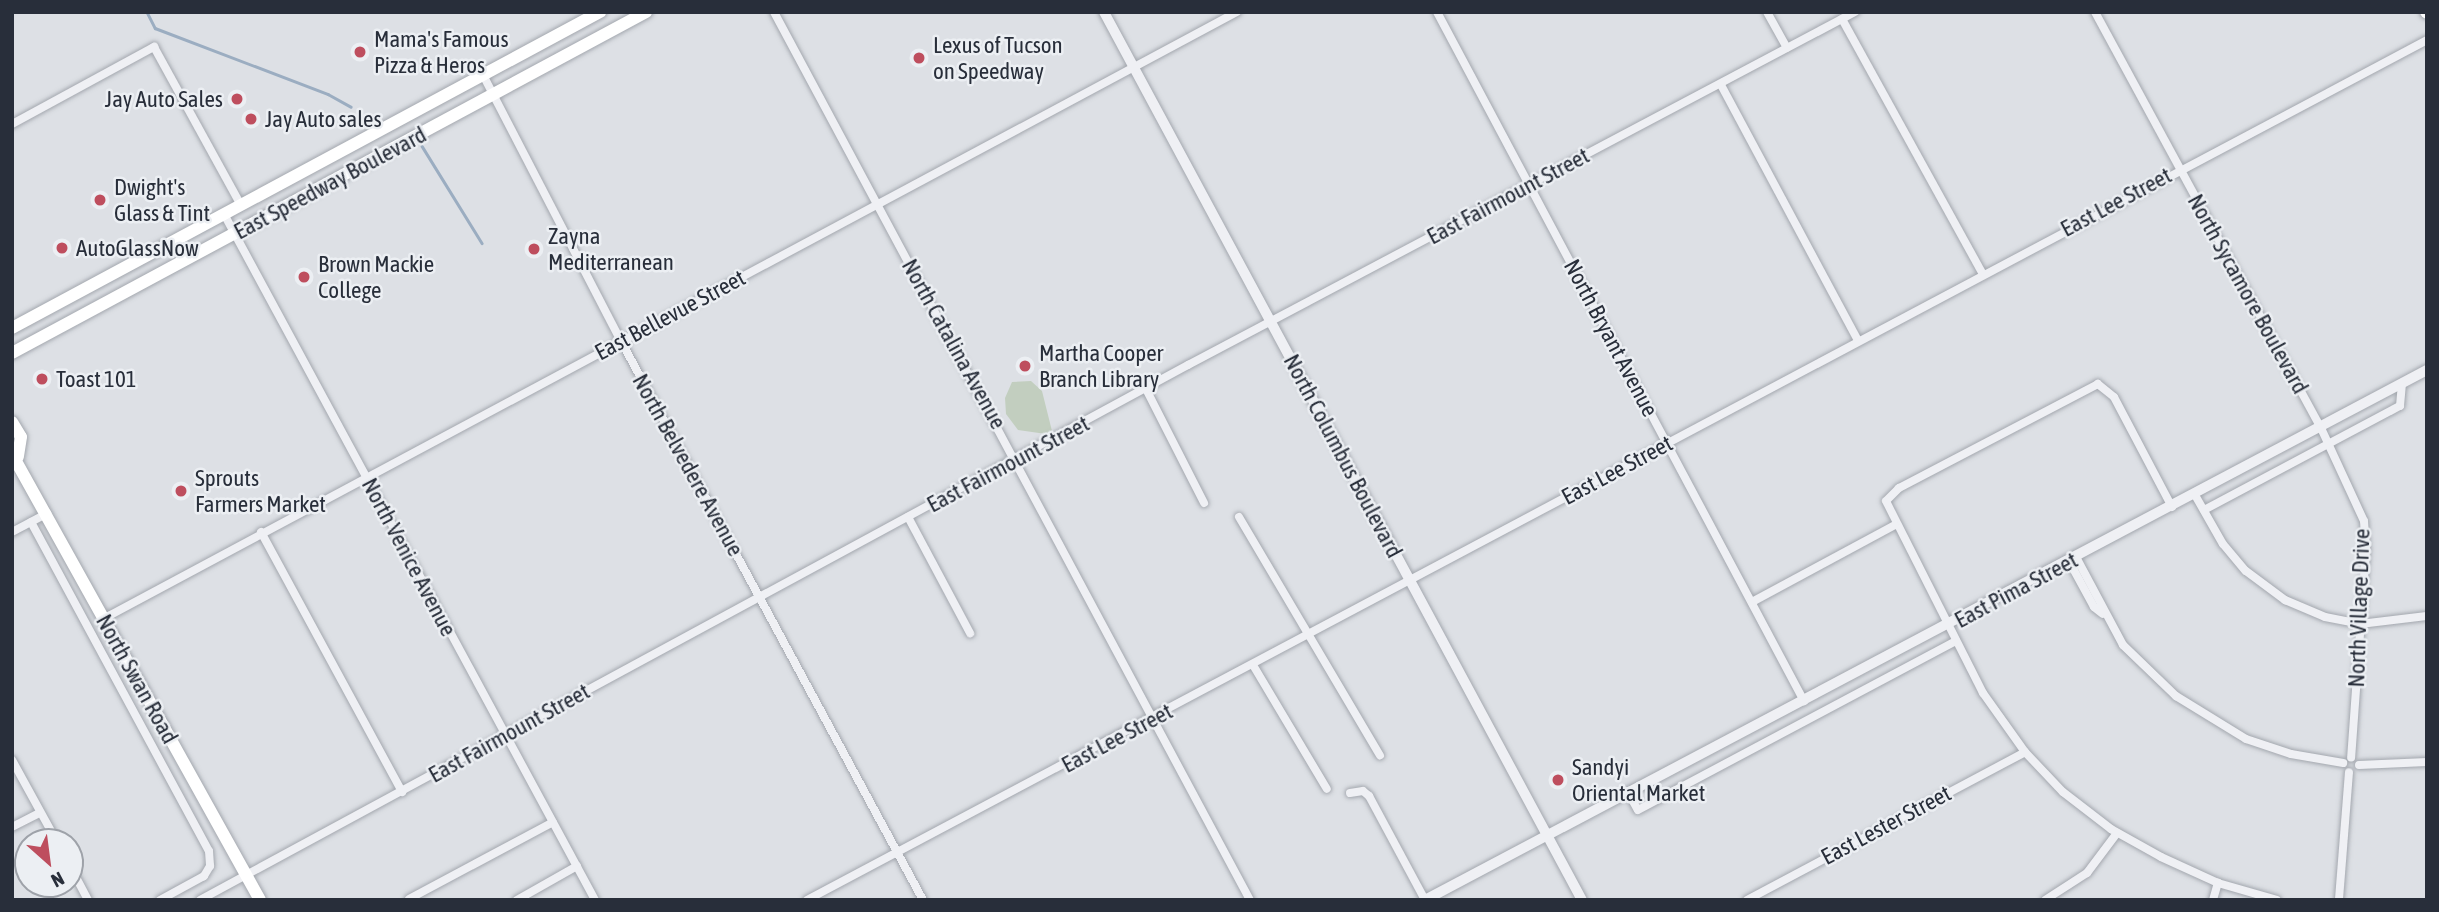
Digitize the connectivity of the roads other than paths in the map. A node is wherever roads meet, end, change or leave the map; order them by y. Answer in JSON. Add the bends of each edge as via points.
{"nodes":[{"id":1,"x":600,"y":12,"type":"edge"},
{"id":2,"x":646,"y":12,"type":"edge"},
{"id":3,"x":774,"y":12,"type":"edge"},
{"id":4,"x":1104,"y":12,"type":"edge"},
{"id":5,"x":1237,"y":12,"type":"edge"},
{"id":6,"x":1437,"y":12,"type":"edge"},
{"id":7,"x":1767,"y":12,"type":"edge"},
{"id":8,"x":1855,"y":12,"type":"edge"},
{"id":9,"x":2095,"y":12,"type":"edge"},
{"id":10,"x":1842,"y":19,"type":"junction"},
{"id":11,"x":2427,"y":40,"type":"edge"},
{"id":12,"x":1787,"y":48,"type":"junction"},
{"id":13,"x":1134,"y":67,"type":"junction"},
{"id":14,"x":483,"y":75,"type":"junction"},
{"id":15,"x":1721,"y":85,"type":"junction"},
{"id":16,"x":494,"y":95,"type":"junction"},
{"id":17,"x":12,"y":124,"type":"edge"},
{"id":18,"x":2179,"y":169,"type":"junction"},
{"id":19,"x":1528,"y":185,"type":"junction"},
{"id":20,"x":241,"y":205,"type":"junction"},
{"id":21,"x":879,"y":205,"type":"junction"},
{"id":22,"x":224,"y":215,"type":"junction"},
{"id":23,"x":234,"y":234,"type":"junction"},
{"id":24,"x":1982,"y":273,"type":"junction"},
{"id":25,"x":1272,"y":324,"type":"junction"},
{"id":26,"x":12,"y":328,"type":"edge"},
{"id":27,"x":621,"y":341,"type":"junction"},
{"id":28,"x":1858,"y":341,"type":"junction"},
{"id":29,"x":12,"y":353,"type":"edge"},
{"id":30,"x":2427,"y":370,"type":"edge"},
{"id":31,"x":2402,"y":384,"type":"junction"},
{"id":32,"x":1146,"y":389,"type":"junction"},
{"id":33,"x":12,"y":422,"type":"edge"},
{"id":34,"x":2321,"y":428,"type":"junction"},
{"id":35,"x":1667,"y":443,"type":"junction"},
{"id":36,"x":2329,"y":444,"type":"junction"},
{"id":37,"x":15,"y":456,"type":"edge"},
{"id":38,"x":1017,"y":459,"type":"junction"},
{"id":39,"x":366,"y":478,"type":"junction"},
{"id":40,"x":2195,"y":495,"type":"junction"},
{"id":41,"x":1204,"y":503,"type":"dead end"},
{"id":42,"x":2172,"y":507,"type":"junction"},
{"id":43,"x":2204,"y":510,"type":"junction"},
{"id":44,"x":47,"y":513,"type":"junction"},
{"id":45,"x":908,"y":517,"type":"junction"},
{"id":46,"x":1239,"y":517,"type":"dead end"},
{"id":47,"x":31,"y":522,"type":"junction"},
{"id":48,"x":1895,"y":525,"type":"junction"},
{"id":49,"x":12,"y":532,"type":"edge"},
{"id":50,"x":261,"y":532,"type":"junction"},
{"id":51,"x":2072,"y":559,"type":"junction"},
{"id":52,"x":1410,"y":581,"type":"junction"},
{"id":53,"x":760,"y":597,"type":"junction"},
{"id":54,"x":1752,"y":602,"type":"junction"},
{"id":55,"x":2427,"y":616,"type":"edge"},
{"id":56,"x":103,"y":619,"type":"junction"},
{"id":57,"x":2360,"y":624,"type":"junction"},
{"id":58,"x":1948,"y":626,"type":"junction"},
{"id":59,"x":970,"y":633,"type":"dead end"},
{"id":60,"x":1308,"y":636,"type":"junction"},
{"id":61,"x":1956,"y":641,"type":"junction"},
{"id":62,"x":1252,"y":665,"type":"junction"},
{"id":63,"x":1804,"y":701,"type":"junction"},
{"id":64,"x":1154,"y":719,"type":"junction"},
{"id":65,"x":505,"y":736,"type":"junction"},
{"id":66,"x":2025,"y":752,"type":"junction"},
{"id":67,"x":1380,"y":755,"type":"dead end"},
{"id":68,"x":2351,"y":757,"type":"junction"},
{"id":69,"x":12,"y":760,"type":"edge"},
{"id":70,"x":2427,"y":762,"type":"edge"},
{"id":71,"x":2343,"y":763,"type":"junction"},
{"id":72,"x":2358,"y":765,"type":"junction"},
{"id":73,"x":2349,"y":772,"type":"junction"},
{"id":74,"x":1327,"y":789,"type":"dead end"},
{"id":75,"x":402,"y":792,"type":"junction"},
{"id":76,"x":1350,"y":793,"type":"dead end"},
{"id":77,"x":1629,"y":794,"type":"junction"},
{"id":78,"x":40,"y":813,"type":"junction"},
{"id":79,"x":554,"y":822,"type":"junction"},
{"id":80,"x":12,"y":827,"type":"edge"},
{"id":81,"x":49,"y":828,"type":"edge"},
{"id":82,"x":2117,"y":832,"type":"junction"},
{"id":83,"x":1547,"y":836,"type":"junction"},
{"id":84,"x":898,"y":853,"type":"junction"},
{"id":85,"x":577,"y":866,"type":"junction"},
{"id":86,"x":247,"y":876,"type":"junction"},
{"id":87,"x":2218,"y":883,"type":"junction"},
{"id":88,"x":409,"y":899,"type":"edge"},
{"id":89,"x":160,"y":900,"type":"edge"},
{"id":90,"x":200,"y":900,"type":"edge"},
{"id":91,"x":260,"y":900,"type":"edge"},
{"id":92,"x":517,"y":900,"type":"edge"},
{"id":93,"x":595,"y":900,"type":"edge"},
{"id":94,"x":807,"y":900,"type":"edge"},
{"id":95,"x":923,"y":900,"type":"edge"},
{"id":96,"x":1250,"y":900,"type":"edge"},
{"id":97,"x":1425,"y":900,"type":"edge"},
{"id":98,"x":1582,"y":900,"type":"edge"},
{"id":99,"x":1747,"y":900,"type":"edge"},
{"id":100,"x":2045,"y":900,"type":"edge"},
{"id":101,"x":2213,"y":900,"type":"edge"},
{"id":102,"x":2277,"y":900,"type":"edge"},
{"id":103,"x":2339,"y":900,"type":"edge"}],
"edges":[{"from":1,"to":14,"type":"main road","name":"East Speedway Boulevard"},
{"from":2,"to":16,"type":"main road","name":"East Speedway Boulevard"},
{"from":3,"to":21,"type":"street","name":"North Catalina Avenue"},
{"from":4,"to":13,"type":"street","name":"North Columbus Boulevard"},
{"from":5,"to":13,"type":"street","name":"East Bellevue Street"},
{"from":6,"to":19,"type":"street","name":"North Bryant Avenue"},
{"from":7,"to":12,"type":"street"},
{"from":8,"to":10,"type":"street","name":"East Fairmount Street"},
{"from":9,"to":18,"type":"street","name":"North Sycamore Boulevard"},
{"from":10,"to":12,"type":"street","name":"East Fairmount Street"},
{"from":10,"to":24,"type":"street"},
{"from":11,"to":18,"type":"street","name":"East Lee Street"},
{"from":12,"to":15,"type":"street","name":"East Fairmount Street"},
{"from":13,"to":21,"type":"street","name":"East Bellevue Street"},
{"from":13,"to":25,"type":"street","name":"North Columbus Boulevard"},
{"from":14,"to":16,"type":"street","name":"North Belvedere Avenue"},
{"from":14,"to":20,"type":"main road","name":"East Speedway Boulevard"},
{"from":15,"to":19,"type":"street","name":"East Fairmount Street"},
{"from":15,"to":28,"type":"street"},
{"from":16,"to":23,"type":"main road","name":"East Speedway Boulevard"},
{"from":16,"to":27,"type":"street","name":"North Belvedere Avenue"},
{"from":17,"to":20,"type":"street","via":[[155,47]]},
{"from":18,"to":24,"type":"street","name":"East Lee Street"},
{"from":18,"to":34,"type":"street","name":"North Sycamore Boulevard"},
{"from":19,"to":25,"type":"street","name":"East Fairmount Street"},
{"from":19,"to":35,"type":"street","name":"North Bryant Avenue"},
{"from":20,"to":22,"type":"main road","name":"East Speedway Boulevard"},
{"from":21,"to":27,"type":"street","name":"East Bellevue Street"},
{"from":21,"to":38,"type":"street","name":"North Catalina Avenue"},
{"from":22,"to":23,"type":"street","name":"North Venice Avenue"},
{"from":22,"to":26,"type":"main road","name":"East Speedway Boulevard"},
{"from":23,"to":29,"type":"main road","name":"East Speedway Boulevard"},
{"from":23,"to":39,"type":"street","name":"North Venice Avenue"},
{"from":24,"to":28,"type":"street","name":"East Lee Street"},
{"from":25,"to":32,"type":"street","name":"East Fairmount Street"},
{"from":25,"to":52,"type":"street","name":"North Columbus Boulevard"},
{"from":27,"to":39,"type":"street","name":"East Bellevue Street"},
{"from":27,"to":53,"type":"street","name":"North Belvedere Avenue"},
{"from":28,"to":35,"type":"street","name":"East Lee Street"},
{"from":30,"to":31,"type":"street","name":"East Pima Street"},
{"from":31,"to":34,"type":"street","name":"East Pima Street"},
{"from":31,"to":36,"type":"street","via":[[2400,406]]},
{"from":32,"to":38,"type":"street","name":"East Fairmount Street"},
{"from":32,"to":41,"type":"street"},
{"from":33,"to":37,"type":"main road","name":"North Swan Road","via":[[21,438]]},
{"from":34,"to":36,"type":"street","name":"North Village Drive"},
{"from":34,"to":40,"type":"street","name":"East Pima Street"},
{"from":35,"to":52,"type":"street","name":"East Lee Street"},
{"from":35,"to":54,"type":"street","name":"North Bryant Avenue"},
{"from":36,"to":43,"type":"street"},
{"from":36,"to":57,"type":"street","name":"North Village Drive","via":[[2364,522]]},
{"from":37,"to":44,"type":"main road","name":"North Swan Road"},
{"from":38,"to":45,"type":"street","name":"East Fairmount Street"},
{"from":38,"to":64,"type":"street","name":"North Catalina Avenue"},
{"from":39,"to":50,"type":"street","name":"East Bellevue Street"},
{"from":39,"to":65,"type":"street","name":"North Venice Avenue"},
{"from":40,"to":42,"type":"street","name":"East Pima Street"},
{"from":40,"to":43,"type":"street"},
{"from":42,"to":48,"type":"street","via":[[2114,397],[2098,384],[1887,498]]},
{"from":42,"to":51,"type":"street","name":"East Pima Street"},
{"from":43,"to":57,"type":"street","via":[[2246,570],[2285,600],[2325,618]]},
{"from":44,"to":47,"type":"street"},
{"from":44,"to":56,"type":"main road","name":"North Swan Road"},
{"from":45,"to":53,"type":"street","name":"East Fairmount Street"},
{"from":45,"to":59,"type":"street"},
{"from":46,"to":60,"type":"street"},
{"from":47,"to":49,"type":"street"},
{"from":47,"to":89,"type":"street","name":"North Swan Road","via":[[209,851],[209,870]]},
{"from":48,"to":54,"type":"street"},
{"from":48,"to":58,"type":"street"},
{"from":50,"to":56,"type":"street","name":"East Bellevue Street"},
{"from":50,"to":75,"type":"street"},
{"from":51,"to":58,"type":"street","name":"East Pima Street"},
{"from":51,"to":71,"type":"street","via":[[2104,614],[2151,675],[2211,720],[2291,754]]},
{"from":52,"to":60,"type":"street","name":"East Lee Street"},
{"from":52,"to":83,"type":"street","name":"North Columbus Boulevard"},
{"from":53,"to":65,"type":"street","name":"East Fairmount Street"},
{"from":53,"to":84,"type":"street","name":"North Belvedere Avenue"},
{"from":54,"to":63,"type":"street","name":"North Bryant Avenue"},
{"from":55,"to":57,"type":"street"},
{"from":56,"to":86,"type":"main road","name":"North Swan Road"},
{"from":57,"to":68,"type":"street","name":"North Village Drive"},
{"from":58,"to":61,"type":"street"},
{"from":58,"to":63,"type":"street","name":"East Pima Street"},
{"from":60,"to":62,"type":"street","name":"East Lee Street"},
{"from":60,"to":67,"type":"street"},
{"from":61,"to":66,"type":"street","via":[[1983,693]]},
{"from":61,"to":77,"type":"street","name":"East Pima Street","via":[[1638,810]]},
{"from":62,"to":64,"type":"street","name":"East Lee Street"},
{"from":62,"to":74,"type":"street"},
{"from":63,"to":77,"type":"street","name":"East Pima Street"},
{"from":64,"to":84,"type":"street","name":"East Lee Street"},
{"from":64,"to":96,"type":"street","name":"North Catalina Avenue"},
{"from":65,"to":75,"type":"street","name":"East Fairmount Street"},
{"from":65,"to":79,"type":"street","name":"North Venice Avenue"},
{"from":66,"to":82,"type":"street","via":[[2063,792]]},
{"from":66,"to":99,"type":"street","name":"East Lester Street"},
{"from":68,"to":71,"type":"street"},
{"from":68,"to":72,"type":"street"},
{"from":69,"to":78,"type":"street"},
{"from":70,"to":72,"type":"street"},
{"from":71,"to":73,"type":"street"},
{"from":72,"to":73,"type":"street"},
{"from":73,"to":103,"type":"street"},
{"from":75,"to":86,"type":"street","name":"East Fairmount Street"},
{"from":76,"to":97,"type":"street","via":[[1363,790],[1369,796]]},
{"from":77,"to":83,"type":"street","name":"East Pima Street"},
{"from":78,"to":80,"type":"street"},
{"from":78,"to":81,"type":"street"},
{"from":79,"to":85,"type":"street","name":"North Venice Avenue"},
{"from":79,"to":88,"type":"street"},
{"from":82,"to":87,"type":"street"},
{"from":82,"to":100,"type":"street","via":[[2087,873]]},
{"from":83,"to":97,"type":"street","name":"East Pima Street"},
{"from":83,"to":98,"type":"street","name":"North Columbus Boulevard"},
{"from":84,"to":94,"type":"street","name":"East Lee Street"},
{"from":84,"to":95,"type":"street","name":"North Belvedere Avenue"},
{"from":85,"to":92,"type":"street"},
{"from":85,"to":93,"type":"street","name":"North Venice Avenue"},
{"from":86,"to":90,"type":"street","name":"East Fairmount Street"},
{"from":86,"to":91,"type":"main road","name":"North Swan Road"},
{"from":87,"to":101,"type":"street"},
{"from":87,"to":102,"type":"street"}]}
